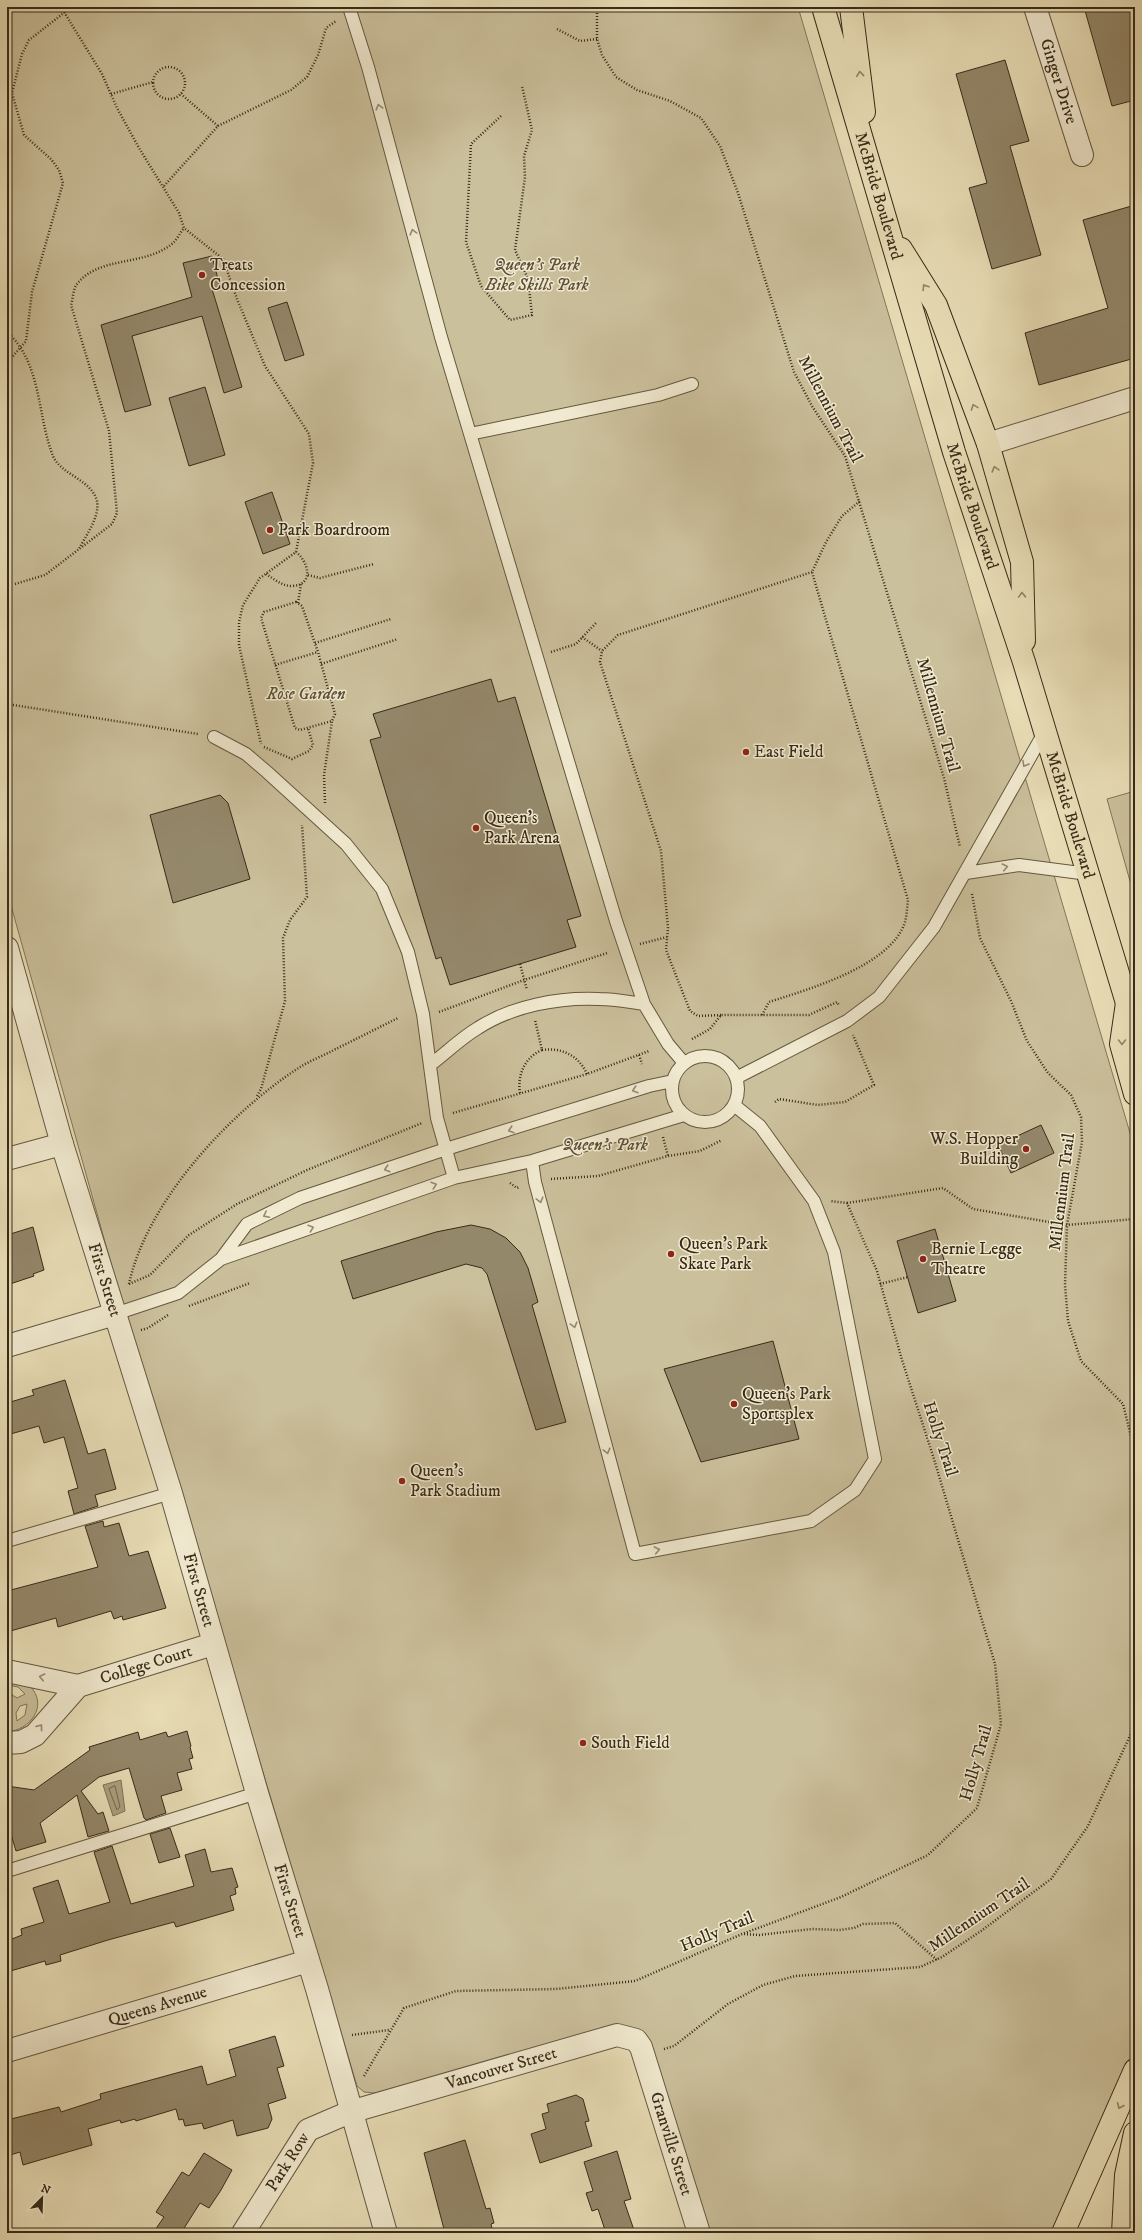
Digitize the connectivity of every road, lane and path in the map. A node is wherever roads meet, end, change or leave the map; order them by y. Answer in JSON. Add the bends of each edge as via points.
{"nodes":[{"id":1,"x":61,"y":7,"type":"edge"},
{"id":2,"x":349,"y":7,"type":"edge"},
{"id":3,"x":597,"y":7,"type":"edge"},
{"id":4,"x":823,"y":7,"type":"edge"},
{"id":5,"x":851,"y":7,"type":"edge"},
{"id":6,"x":1035,"y":7,"type":"edge"},
{"id":7,"x":65,"y":12,"type":"junction"},
{"id":8,"x":341,"y":17,"type":"dead end"},
{"id":9,"x":557,"y":29,"type":"dead end"},
{"id":10,"x":598,"y":39,"type":"junction"},
{"id":11,"x":153,"y":82,"type":"junction"},
{"id":12,"x":522,"y":86,"type":"dead end"},
{"id":13,"x":111,"y":94,"type":"junction"},
{"id":14,"x":181,"y":94,"type":"junction"},
{"id":15,"x":501,"y":116,"type":"dead end"},
{"id":16,"x":218,"y":126,"type":"junction"},
{"id":17,"x":1082,"y":155,"type":"dead end"},
{"id":18,"x":870,"y":168,"type":"junction"},
{"id":19,"x":164,"y":186,"type":"junction"},
{"id":20,"x":886,"y":225,"type":"junction"},
{"id":21,"x":184,"y":228,"type":"junction"},
{"id":22,"x":7,"y":332,"type":"edge"},
{"id":23,"x":20,"y":348,"type":"junction"},
{"id":24,"x":7,"y":363,"type":"edge"},
{"id":25,"x":692,"y":384,"type":"dead end"},
{"id":26,"x":1135,"y":398,"type":"edge"},
{"id":27,"x":470,"y":434,"type":"junction"},
{"id":28,"x":988,"y":444,"type":"junction"},
{"id":29,"x":860,"y":501,"type":"junction"},
{"id":30,"x":78,"y":550,"type":"junction"},
{"id":31,"x":296,"y":552,"type":"junction"},
{"id":32,"x":374,"y":564,"type":"dead end"},
{"id":33,"x":812,"y":572,"type":"junction"},
{"id":34,"x":266,"y":574,"type":"junction"},
{"id":35,"x":308,"y":575,"type":"junction"},
{"id":36,"x":15,"y":584,"type":"dead end"},
{"id":37,"x":301,"y":584,"type":"junction"},
{"id":38,"x":298,"y":603,"type":"junction"},
{"id":39,"x":391,"y":619,"type":"dead end"},
{"id":40,"x":596,"y":623,"type":"dead end"},
{"id":41,"x":582,"y":637,"type":"junction"},
{"id":42,"x":398,"y":639,"type":"dead end"},
{"id":43,"x":315,"y":643,"type":"junction"},
{"id":44,"x":602,"y":651,"type":"junction"},
{"id":45,"x":318,"y":652,"type":"junction"},
{"id":46,"x":551,"y":652,"type":"dead end"},
{"id":47,"x":1024,"y":662,"type":"junction"},
{"id":48,"x":321,"y":664,"type":"junction"},
{"id":49,"x":275,"y":665,"type":"junction"},
{"id":50,"x":7,"y":704,"type":"edge"},
{"id":51,"x":332,"y":720,"type":"junction"},
{"id":52,"x":308,"y":728,"type":"junction"},
{"id":53,"x":1045,"y":731,"type":"junction"},
{"id":54,"x":214,"y":737,"type":"joint"},
{"id":55,"x":300,"y":803,"type":"junction"},
{"id":56,"x":316,"y":818,"type":"junction"},
{"id":57,"x":961,"y":850,"type":"dead end"},
{"id":58,"x":966,"y":873,"type":"junction"},
{"id":59,"x":1088,"y":874,"type":"junction"},
{"id":60,"x":972,"y":895,"type":"dead end"},
{"id":61,"x":667,"y":937,"type":"junction"},
{"id":62,"x":645,"y":943,"type":"dead end"},
{"id":63,"x":7,"y":948,"type":"edge"},
{"id":64,"x":607,"y":953,"type":"dead end"},
{"id":65,"x":520,"y":964,"type":"dead end"},
{"id":66,"x":524,"y":980,"type":"junction"},
{"id":67,"x":644,"y":1004,"type":"junction"},
{"id":68,"x":839,"y":1005,"type":"dead end"},
{"id":69,"x":531,"y":1007,"type":"junction"},
{"id":70,"x":1132,"y":1007,"type":"edge"},
{"id":71,"x":437,"y":1013,"type":"dead end"},
{"id":72,"x":721,"y":1015,"type":"junction"},
{"id":73,"x":762,"y":1015,"type":"junction"},
{"id":74,"x":398,"y":1018,"type":"dead end"},
{"id":75,"x":853,"y":1035,"type":"dead end"},
{"id":76,"x":692,"y":1039,"type":"dead end"},
{"id":77,"x":542,"y":1050,"type":"junction"},
{"id":78,"x":649,"y":1051,"type":"dead end"},
{"id":79,"x":639,"y":1054,"type":"junction"},
{"id":80,"x":684,"y":1063,"type":"junction"},
{"id":81,"x":642,"y":1064,"type":"dead end"},
{"id":82,"x":430,"y":1065,"type":"junction"},
{"id":83,"x":587,"y":1074,"type":"junction"},
{"id":84,"x":736,"y":1078,"type":"junction"},
{"id":85,"x":673,"y":1081,"type":"junction"},
{"id":86,"x":520,"y":1093,"type":"junction"},
{"id":87,"x":1135,"y":1094,"type":"edge"},
{"id":88,"x":256,"y":1098,"type":"junction"},
{"id":89,"x":775,"y":1102,"type":"dead end"},
{"id":90,"x":734,"y":1105,"type":"junction"},
{"id":91,"x":684,"y":1115,"type":"junction"},
{"id":92,"x":454,"y":1119,"type":"dead end"},
{"id":93,"x":662,"y":1133,"type":"dead end"},
{"id":94,"x":722,"y":1140,"type":"dead end"},
{"id":95,"x":62,"y":1144,"type":"junction"},
{"id":96,"x":446,"y":1149,"type":"junction"},
{"id":97,"x":668,"y":1156,"type":"junction"},
{"id":98,"x":7,"y":1159,"type":"edge"},
{"id":99,"x":532,"y":1161,"type":"junction"},
{"id":100,"x":454,"y":1178,"type":"junction"},
{"id":101,"x":548,"y":1179,"type":"dead end"},
{"id":102,"x":814,"y":1201,"type":"junction"},
{"id":103,"x":847,"y":1203,"type":"junction"},
{"id":104,"x":1135,"y":1219,"type":"edge"},
{"id":105,"x":1067,"y":1224,"type":"junction"},
{"id":106,"x":222,"y":1259,"type":"junction"},
{"id":107,"x":908,"y":1277,"type":"dead end"},
{"id":108,"x":250,"y":1283,"type":"dead end"},
{"id":109,"x":129,"y":1284,"type":"dead end"},
{"id":110,"x":880,"y":1284,"type":"junction"},
{"id":111,"x":186,"y":1307,"type":"dead end"},
{"id":112,"x":172,"y":1312,"type":"dead end"},
{"id":113,"x":116,"y":1314,"type":"junction"},
{"id":114,"x":137,"y":1331,"type":"dead end"},
{"id":115,"x":7,"y":1346,"type":"edge"},
{"id":116,"x":1135,"y":1453,"type":"edge"},
{"id":117,"x":1135,"y":1477,"type":"edge"},
{"id":118,"x":170,"y":1493,"type":"junction"},
{"id":119,"x":1135,"y":1533,"type":"edge"},
{"id":120,"x":7,"y":1541,"type":"edge"},
{"id":121,"x":213,"y":1644,"type":"junction"},
{"id":122,"x":7,"y":1671,"type":"edge"},
{"id":123,"x":78,"y":1686,"type":"junction"},
{"id":124,"x":1135,"y":1725,"type":"edge"},
{"id":125,"x":7,"y":1744,"type":"edge"},
{"id":126,"x":257,"y":1794,"type":"junction"},
{"id":127,"x":7,"y":1871,"type":"edge"},
{"id":128,"x":742,"y":1934,"type":"junction"},
{"id":129,"x":937,"y":1960,"type":"junction"},
{"id":130,"x":308,"y":1961,"type":"junction"},
{"id":131,"x":390,"y":2030,"type":"junction"},
{"id":132,"x":352,"y":2035,"type":"dead end"},
{"id":133,"x":7,"y":2051,"type":"edge"},
{"id":134,"x":644,"y":2054,"type":"junction"},
{"id":135,"x":1135,"y":2070,"type":"edge"},
{"id":136,"x":364,"y":2076,"type":"dead end"},
{"id":137,"x":350,"y":2112,"type":"junction"},
{"id":138,"x":1135,"y":2133,"type":"edge"},
{"id":139,"x":243,"y":2233,"type":"edge"},
{"id":140,"x":386,"y":2233,"type":"edge"},
{"id":141,"x":699,"y":2233,"type":"edge"},
{"id":142,"x":1062,"y":2233,"type":"edge"},
{"id":143,"x":1123,"y":2233,"type":"edge"}],
"edges":[{"from":1,"to":7,"type":"path"},
{"from":27,"to":2,"type":"lane","one_way":true},
{"from":3,"to":10,"type":"path","name":"Millennium Trail"},
{"from":4,"to":18,"type":"main road","name":"McBride Boulevard"},
{"from":18,"to":5,"type":"main road","one_way":true},
{"from":6,"to":17,"type":"street","name":"Ginger Drive"},
{"from":7,"to":13,"type":"path"},
{"from":7,"to":23,"type":"path","via":[[28,40],[12,93],[24,135],[51,159],[59,170],[63,183],[32,292],[26,341]]},
{"from":8,"to":16,"type":"path","via":[[326,28],[318,55],[307,77],[291,90]]},
{"from":9,"to":10,"type":"path","via":[[580,41]]},
{"from":10,"to":29,"type":"path","name":"Millennium Trail","via":[[602,55],[616,77],[637,90],[670,101],[702,118],[720,146],[738,194],[794,372],[812,406],[845,456]]},
{"from":11,"to":13,"type":"path"},
{"from":11,"to":14,"type":"path","via":[[157,95],[164,99],[172,99]]},
{"from":11,"to":14,"type":"path","via":[[155,74],[162,68],[175,68],[182,73],[185,81]]},
{"from":12,"to":15,"type":"path","via":[[532,130],[524,156],[526,177],[515,250],[528,279],[532,315],[510,320],[481,286],[466,242],[471,144]]},
{"from":13,"to":19,"type":"path","via":[[139,148]]},
{"from":14,"to":16,"type":"path"},
{"from":16,"to":19,"type":"path"},
{"from":18,"to":20,"type":"main road","name":"McBride Boulevard"},
{"from":19,"to":21,"type":"path","via":[[180,213]]},
{"from":28,"to":20,"type":"main road","one_way":true,"via":[[936,305]]},
{"from":20,"to":47,"type":"main road","name":"McBride Boulevard","via":[[954,452]]},
{"from":21,"to":30,"type":"path","via":[[173,243],[162,250],[142,258],[102,267],[90,272],[76,285],[71,305],[109,431],[118,513],[112,524]]},
{"from":21,"to":31,"type":"path","via":[[223,259],[265,366],[309,434],[313,463]]},
{"from":22,"to":23,"type":"path"},
{"from":23,"to":24,"type":"path"},
{"from":23,"to":30,"type":"path","via":[[41,400],[54,458],[87,486],[97,502],[97,512]]},
{"from":25,"to":27,"type":"lane","via":[[658,395]]},
{"from":26,"to":28,"type":"street"},
{"from":27,"to":67,"type":"lane","via":[[616,921]]},
{"from":47,"to":28,"type":"main road","one_way":true,"via":[[1022,562]]},
{"from":29,"to":33,"type":"path","via":[[842,516]]},
{"from":29,"to":57,"type":"path","name":"Millennium Trail","via":[[944,778]]},
{"from":30,"to":36,"type":"path","via":[[45,575]]},
{"from":31,"to":34,"type":"path"},
{"from":31,"to":35,"type":"path","via":[[303,558]]},
{"from":32,"to":35,"type":"path","via":[[320,578]]},
{"from":33,"to":44,"type":"path","via":[[618,635]]},
{"from":33,"to":73,"type":"path","via":[[908,900],[906,921],[895,941],[875,957],[837,979],[769,1002]]},
{"from":34,"to":37,"type":"path","via":[[285,585]]},
{"from":34,"to":52,"type":"path","via":[[250,592],[243,605],[239,622],[239,645],[261,746],[292,759],[309,750],[312,745]]},
{"from":35,"to":37,"type":"path"},
{"from":37,"to":38,"type":"path"},
{"from":38,"to":43,"type":"path","via":[[302,606]]},
{"from":38,"to":49,"type":"path","via":[[264,612],[261,618]]},
{"from":39,"to":43,"type":"path"},
{"from":40,"to":41,"type":"path"},
{"from":41,"to":44,"type":"path"},
{"from":41,"to":46,"type":"path","via":[[576,644]]},
{"from":42,"to":48,"type":"path"},
{"from":43,"to":45,"type":"path"},
{"from":44,"to":61,"type":"path","via":[[600,662],[661,851]]},
{"from":45,"to":48,"type":"path"},
{"from":45,"to":49,"type":"path"},
{"from":47,"to":53,"type":"main road","name":"McBride Boulevard"},
{"from":48,"to":51,"type":"path","via":[[335,714]]},
{"from":49,"to":52,"type":"path","via":[[295,728]]},
{"from":50,"to":54,"type":"path"},
{"from":51,"to":52,"type":"path"},
{"from":51,"to":56,"type":"path","via":[[324,775],[325,807]]},
{"from":53,"to":58,"type":"lane","one_way":true},
{"from":53,"to":59,"type":"main road","name":"McBride Boulevard"},
{"from":54,"to":55,"type":"lane","via":[[246,754]]},
{"from":55,"to":56,"type":"lane"},
{"from":55,"to":88,"type":"path","via":[[307,897],[290,920],[283,938],[285,1001],[261,1089]]},
{"from":56,"to":82,"type":"lane","via":[[346,844],[382,889],[408,952],[423,1014]]},
{"from":58,"to":59,"type":"lane","one_way":true,"via":[[1019,865]]},
{"from":58,"to":84,"type":"lane","via":[[934,927],[879,997],[848,1021]]},
{"from":59,"to":70,"type":"main road","name":"McBride Boulevard"},
{"from":60,"to":105,"type":"path","name":"Millennium Trail","via":[[980,938],[1011,1001],[1027,1041],[1048,1073],[1071,1095],[1082,1117],[1082,1142]]},
{"from":61,"to":62,"type":"path"},
{"from":61,"to":72,"type":"path","via":[[666,950],[690,1011],[698,1016]]},
{"from":63,"to":95,"type":"street","name":"First Street"},
{"from":64,"to":66,"type":"path"},
{"from":65,"to":66,"type":"path"},
{"from":66,"to":69,"type":"path"},
{"from":66,"to":71,"type":"path"},
{"from":67,"to":69,"type":"lane","via":[[600,998],[574,999]]},
{"from":67,"to":80,"type":"lane","via":[[668,1044]]},
{"from":68,"to":73,"type":"path","via":[[837,1002],[809,1015]]},
{"from":69,"to":77,"type":"path"},
{"from":69,"to":82,"type":"lane","via":[[503,1015],[478,1028]]},
{"from":70,"to":87,"type":"main road","name":"McBride Boulevard","one_way":true,"via":[[1121,1044]]},
{"from":72,"to":73,"type":"path"},
{"from":72,"to":76,"type":"path","via":[[710,1029]]},
{"from":74,"to":88,"type":"path","via":[[301,1066]]},
{"from":75,"to":89,"type":"path","via":[[874,1085],[845,1102],[818,1105],[779,1099]]},
{"from":77,"to":83,"type":"path","via":[[557,1049],[565,1052],[579,1062]]},
{"from":77,"to":86,"type":"path","via":[[531,1056],[523,1068],[519,1082]]},
{"from":78,"to":79,"type":"path"},
{"from":79,"to":81,"type":"path"},
{"from":79,"to":83,"type":"path"},
{"from":80,"to":84,"type":"lane","via":[[700,1056],[718,1059],[729,1067]]},
{"from":80,"to":85,"type":"lane"},
{"from":82,"to":96,"type":"lane","via":[[437,1118]]},
{"from":83,"to":86,"type":"path"},
{"from":84,"to":90,"type":"lane","via":[[738,1087]]},
{"from":85,"to":91,"type":"lane","via":[[674,1100]]},
{"from":85,"to":96,"type":"lane","one_way":true,"via":[[649,1086]]},
{"from":86,"to":92,"type":"path","via":[[449,1114]]},
{"from":88,"to":109,"type":"path","via":[[218,1136],[171,1192],[134,1261]]},
{"from":90,"to":91,"type":"lane","via":[[716,1120],[705,1122]]},
{"from":90,"to":102,"type":"lane","via":[[760,1126]]},
{"from":91,"to":99,"type":"lane"},
{"from":93,"to":97,"type":"path"},
{"from":94,"to":97,"type":"path","via":[[700,1151]]},
{"from":95,"to":98,"type":"street"},
{"from":95,"to":113,"type":"street","name":"First Street"},
{"from":96,"to":100,"type":"lane"},
{"from":96,"to":106,"type":"lane","one_way":true,"via":[[300,1198],[247,1224]]},
{"from":97,"to":101,"type":"path","via":[[598,1176]]},
{"from":99,"to":100,"type":"lane"},
{"from":99,"to":102,"type":"lane","one_way":true,"via":[[535,1182],[635,1554],[811,1522],[855,1490],[874,1459],[834,1252]]},
{"from":106,"to":100,"type":"lane","one_way":true},
{"from":102,"to":103,"type":"path"},
{"from":103,"to":105,"type":"path","via":[[943,1188],[973,1209]]},
{"from":103,"to":110,"type":"path","name":"Holly Trail"},
{"from":104,"to":105,"type":"path"},
{"from":105,"to":116,"type":"path","name":"Millennium Trail","via":[[1068,1321],[1081,1361],[1123,1404]]},
{"from":106,"to":113,"type":"lane","via":[[178,1293]]},
{"from":107,"to":110,"type":"path"},
{"from":108,"to":111,"type":"path"},
{"from":110,"to":128,"type":"path","name":"Holly Trail","via":[[982,1619],[994,1664],[1001,1724],[977,1808],[928,1855],[841,1897]]},
{"from":112,"to":114,"type":"path","via":[[148,1328]]},
{"from":113,"to":115,"type":"street"},
{"from":113,"to":118,"type":"street","name":"First Street"},
{"from":117,"to":119,"type":"path","via":[[1132,1521]]},
{"from":118,"to":120,"type":"lane"},
{"from":118,"to":121,"type":"street","name":"First Street"},
{"from":121,"to":123,"type":"street","name":"College Court"},
{"from":121,"to":126,"type":"street","name":"First Street"},
{"from":123,"to":122,"type":"street","name":"College Court","one_way":true},
{"from":125,"to":123,"type":"street","name":"College Court","one_way":true,"via":[[21,1742],[35,1735]]},
{"from":124,"to":129,"type":"path","name":"Millennium Trail","via":[[1088,1826],[1051,1879]]},
{"from":126,"to":127,"type":"lane"},
{"from":126,"to":130,"type":"street","name":"First Street"},
{"from":128,"to":129,"type":"path","via":[[759,1935],[812,1929],[839,1930],[863,1924],[895,1923]]},
{"from":128,"to":131,"type":"path","name":"Holly Trail","via":[[635,1981],[556,1989],[456,1991],[404,2008]]},
{"from":129,"to":134,"type":"path","name":"Millennium Trail","via":[[920,1967],[795,1976],[762,1985],[728,2004],[674,2046]]},
{"from":130,"to":133,"type":"street","name":"Queens Avenue"},
{"from":130,"to":137,"type":"street","name":"First Street"},
{"from":131,"to":132,"type":"path"},
{"from":131,"to":136,"type":"path","name":"Holly Trail"},
{"from":134,"to":137,"type":"street","name":"Vancouver Street","via":[[636,2040],[617,2035]]},
{"from":134,"to":141,"type":"street","name":"Granville Street"},
{"from":135,"to":142,"type":"main road","one_way":true},
{"from":137,"to":139,"type":"street","name":"Park Row","via":[[308,2130]]},
{"from":137,"to":140,"type":"street","name":"First Street"},
{"from":138,"to":143,"type":"main road","via":[[1126,2175]]}]}
